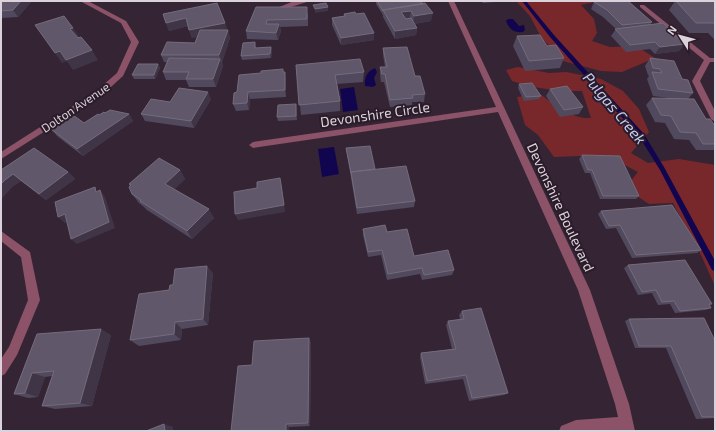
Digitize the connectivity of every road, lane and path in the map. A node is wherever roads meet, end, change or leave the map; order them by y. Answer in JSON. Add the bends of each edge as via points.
{"nodes":[{"id":1,"x":83,"y":1,"type":"edge"},
{"id":2,"x":306,"y":1,"type":"edge"},
{"id":3,"x":451,"y":1,"type":"edge"},
{"id":4,"x":642,"y":6,"type":"dead end"},
{"id":5,"x":275,"y":10,"type":"edge"},
{"id":6,"x":712,"y":60,"type":"edge"},
{"id":7,"x":501,"y":110,"type":"junction"},
{"id":8,"x":715,"y":119,"type":"edge"},
{"id":9,"x":253,"y":145,"type":"dead end"},
{"id":10,"x":1,"y":156,"type":"edge"},
{"id":11,"x":1,"y":235,"type":"edge"},
{"id":12,"x":1,"y":370,"type":"edge"},
{"id":13,"x":627,"y":427,"type":"edge"},
{"id":14,"x":566,"y":431,"type":"edge"}],
"edges":[{"from":1,"to":10,"type":"street","name":"Dolton Avenue","via":[[124,22],[134,42],[120,74],[98,94]]},
{"from":2,"to":5,"type":"street"},
{"from":3,"to":7,"type":"street","name":"Devonshire Boulevard"},
{"from":4,"to":6,"type":"street"},
{"from":6,"to":8,"type":"street","via":[[696,81]]},
{"from":7,"to":9,"type":"street","name":"Devonshire Circle"},
{"from":7,"to":13,"type":"street","name":"Devonshire Boulevard","via":[[584,290],[622,404]]},
{"from":11,"to":12,"type":"street","via":[[26,255],[34,300],[13,351]]},
{"from":13,"to":14,"type":"street","via":[[576,428]]}]}
